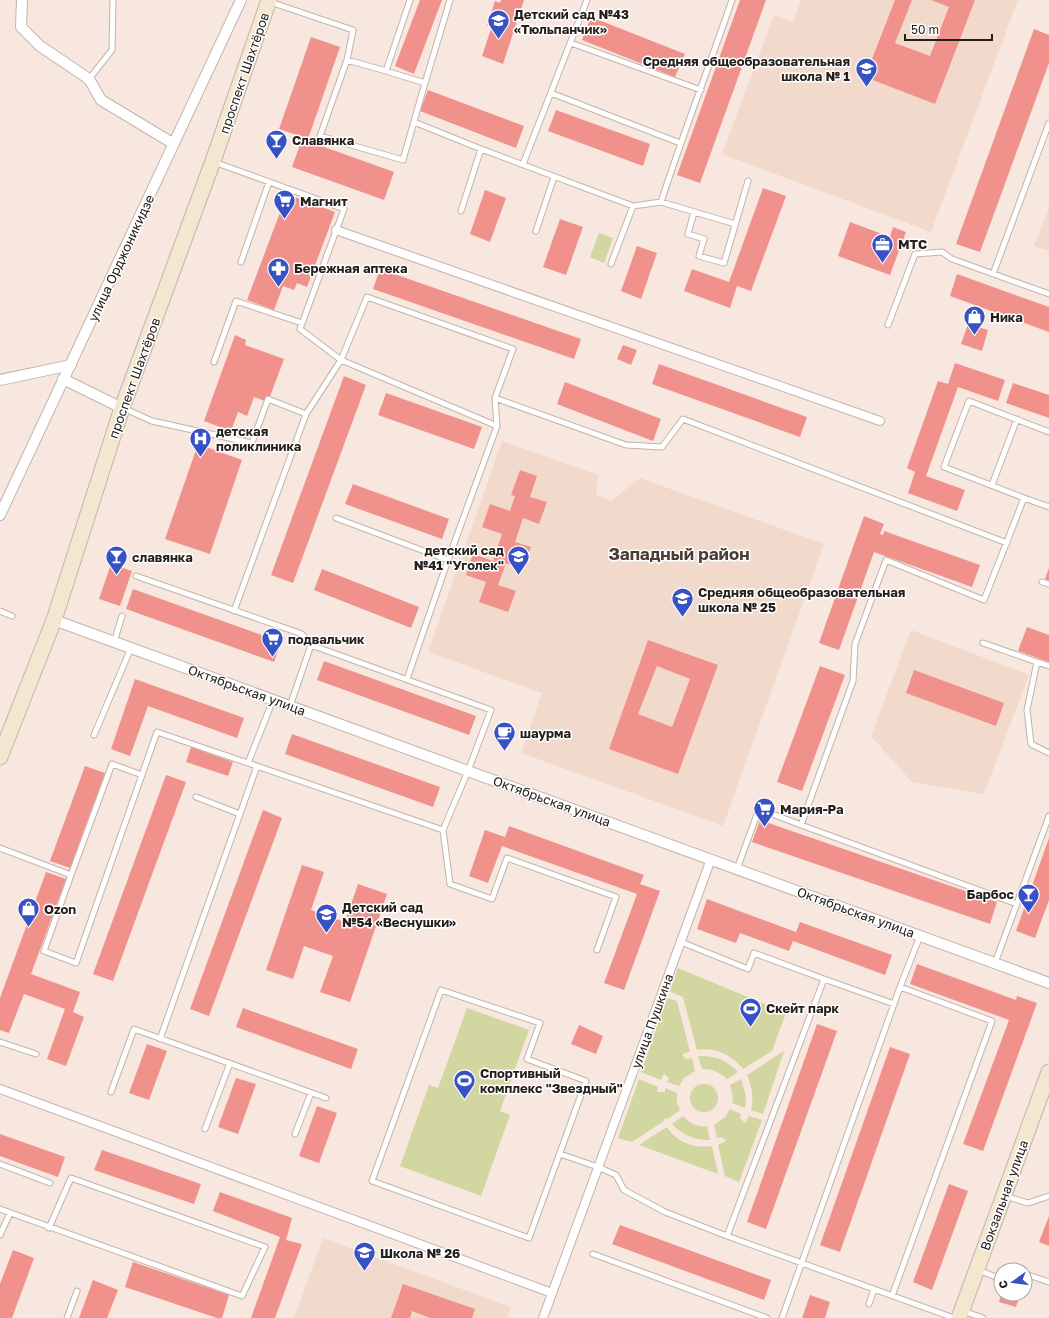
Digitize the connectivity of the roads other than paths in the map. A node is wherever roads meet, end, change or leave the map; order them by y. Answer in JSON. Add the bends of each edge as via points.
{"nodes":[{"id":1,"x":22,"y":0,"type":"edge"},
{"id":2,"x":113,"y":0,"type":"edge"},
{"id":3,"x":241,"y":0,"type":"edge"},
{"id":4,"x":410,"y":0,"type":"edge"},
{"id":5,"x":450,"y":0,"type":"edge"},
{"id":6,"x":587,"y":0,"type":"edge"},
{"id":7,"x":732,"y":0,"type":"edge"},
{"id":8,"x":269,"y":1,"type":"edge"},
{"id":9,"x":571,"y":43,"type":"junction"},
{"id":10,"x":347,"y":60,"type":"junction"},
{"id":11,"x":386,"y":71,"type":"junction"},
{"id":12,"x":89,"y":79,"type":"junction"},
{"id":13,"x":425,"y":83,"type":"junction"},
{"id":14,"x":701,"y":90,"type":"junction"},
{"id":15,"x":552,"y":93,"type":"junction"},
{"id":16,"x":414,"y":122,"type":"junction"},
{"id":17,"x":1049,"y":123,"type":"edge"},
{"id":18,"x":680,"y":143,"type":"junction"},
{"id":19,"x":174,"y":144,"type":"junction"},
{"id":20,"x":481,"y":150,"type":"junction"},
{"id":21,"x":213,"y":161,"type":"junction"},
{"id":22,"x":523,"y":164,"type":"junction"},
{"id":23,"x":554,"y":177,"type":"junction"},
{"id":24,"x":748,"y":181,"type":"dead end"},
{"id":25,"x":269,"y":182,"type":"junction"},
{"id":26,"x":660,"y":202,"type":"junction"},
{"id":27,"x":633,"y":206,"type":"junction"},
{"id":28,"x":461,"y":211,"type":"dead end"},
{"id":29,"x":694,"y":212,"type":"junction"},
{"id":30,"x":735,"y":224,"type":"junction"},
{"id":31,"x":336,"y":230,"type":"junction"},
{"id":32,"x":536,"y":232,"type":"dead end"},
{"id":33,"x":241,"y":262,"type":"dead end"},
{"id":34,"x":611,"y":264,"type":"dead end"},
{"id":35,"x":993,"y":274,"type":"junction"},
{"id":36,"x":1049,"y":294,"type":"edge"},
{"id":37,"x":302,"y":323,"type":"junction"},
{"id":38,"x":888,"y":325,"type":"dead end"},
{"id":39,"x":341,"y":360,"type":"junction"},
{"id":40,"x":214,"y":362,"type":"dead end"},
{"id":41,"x":71,"y":365,"type":"junction"},
{"id":42,"x":63,"y":379,"type":"junction"},
{"id":43,"x":0,"y":380,"type":"edge"},
{"id":44,"x":495,"y":398,"type":"junction"},
{"id":45,"x":122,"y":408,"type":"junction"},
{"id":46,"x":306,"y":414,"type":"junction"},
{"id":47,"x":1017,"y":419,"type":"junction"},
{"id":48,"x":880,"y":421,"type":"dead end"},
{"id":49,"x":496,"y":426,"type":"junction"},
{"id":50,"x":1049,"y":432,"type":"edge"},
{"id":51,"x":992,"y":485,"type":"junction"},
{"id":52,"x":1024,"y":498,"type":"junction"},
{"id":53,"x":1049,"y":507,"type":"edge"},
{"id":54,"x":0,"y":515,"type":"edge"},
{"id":55,"x":336,"y":518,"type":"dead end"},
{"id":56,"x":1007,"y":543,"type":"junction"},
{"id":57,"x":448,"y":560,"type":"junction"},
{"id":58,"x":136,"y":576,"type":"dead end"},
{"id":59,"x":1042,"y":582,"type":"dead end"},
{"id":60,"x":1049,"y":584,"type":"edge"},
{"id":61,"x":0,"y":611,"type":"edge"},
{"id":62,"x":234,"y":611,"type":"junction"},
{"id":63,"x":12,"y":616,"type":"dead end"},
{"id":64,"x":122,"y":616,"type":"dead end"},
{"id":65,"x":54,"y":620,"type":"junction"},
{"id":66,"x":114,"y":642,"type":"junction"},
{"id":67,"x":983,"y":643,"type":"dead end"},
{"id":68,"x":311,"y":645,"type":"junction"},
{"id":69,"x":131,"y":648,"type":"junction"},
{"id":70,"x":1037,"y":662,"type":"junction"},
{"id":71,"x":1049,"y":666,"type":"edge"},
{"id":72,"x":408,"y":679,"type":"junction"},
{"id":73,"x":273,"y":700,"type":"junction"},
{"id":74,"x":290,"y":706,"type":"junction"},
{"id":75,"x":94,"y":735,"type":"dead end"},
{"id":76,"x":1049,"y":752,"type":"edge"},
{"id":77,"x":0,"y":757,"type":"edge"},
{"id":78,"x":248,"y":763,"type":"junction"},
{"id":79,"x":257,"y":766,"type":"junction"},
{"id":80,"x":468,"y":771,"type":"junction"},
{"id":81,"x":142,"y":775,"type":"junction"},
{"id":82,"x":196,"y":798,"type":"dead end"},
{"id":83,"x":240,"y":814,"type":"junction"},
{"id":84,"x":1049,"y":816,"type":"edge"},
{"id":85,"x":801,"y":825,"type":"junction"},
{"id":86,"x":443,"y":830,"type":"junction"},
{"id":87,"x":0,"y":848,"type":"edge"},
{"id":88,"x":711,"y":859,"type":"junction"},
{"id":89,"x":737,"y":869,"type":"junction"},
{"id":90,"x":71,"y":875,"type":"junction"},
{"id":91,"x":1016,"y":904,"type":"junction"},
{"id":92,"x":920,"y":936,"type":"junction"},
{"id":93,"x":681,"y":942,"type":"junction"},
{"id":94,"x":597,"y":950,"type":"dead end"},
{"id":95,"x":995,"y":963,"type":"junction"},
{"id":96,"x":824,"y":979,"type":"junction"},
{"id":97,"x":1049,"y":982,"type":"edge"},
{"id":98,"x":900,"y":987,"type":"junction"},
{"id":99,"x":894,"y":1004,"type":"junction"},
{"id":100,"x":160,"y":1039,"type":"junction"},
{"id":101,"x":0,"y":1042,"type":"edge"},
{"id":102,"x":36,"y":1054,"type":"dead end"},
{"id":103,"x":230,"y":1064,"type":"junction"},
{"id":104,"x":1049,"y":1072,"type":"edge"},
{"id":105,"x":0,"y":1088,"type":"edge"},
{"id":106,"x":111,"y":1092,"type":"dead end"},
{"id":107,"x":311,"y":1093,"type":"junction"},
{"id":108,"x":326,"y":1098,"type":"dead end"},
{"id":109,"x":205,"y":1129,"type":"dead end"},
{"id":110,"x":296,"y":1134,"type":"dead end"},
{"id":111,"x":560,"y":1154,"type":"junction"},
{"id":112,"x":0,"y":1164,"type":"edge"},
{"id":113,"x":598,"y":1167,"type":"junction"},
{"id":114,"x":50,"y":1183,"type":"dead end"},
{"id":115,"x":1004,"y":1196,"type":"junction"},
{"id":116,"x":1049,"y":1196,"type":"edge"},
{"id":117,"x":0,"y":1209,"type":"edge"},
{"id":118,"x":10,"y":1213,"type":"junction"},
{"id":119,"x":49,"y":1228,"type":"junction"},
{"id":120,"x":0,"y":1235,"type":"edge"},
{"id":121,"x":727,"y":1236,"type":"junction"},
{"id":122,"x":592,"y":1254,"type":"dead end"},
{"id":123,"x":802,"y":1263,"type":"junction"},
{"id":124,"x":976,"y":1270,"type":"junction"},
{"id":125,"x":993,"y":1276,"type":"edge"},
{"id":126,"x":1033,"y":1277,"type":"edge"},
{"id":127,"x":1049,"y":1282,"type":"edge"},
{"id":128,"x":874,"y":1289,"type":"junction"},
{"id":129,"x":77,"y":1291,"type":"dead end"},
{"id":130,"x":552,"y":1293,"type":"junction"},
{"id":131,"x":892,"y":1296,"type":"junction"},
{"id":132,"x":869,"y":1304,"type":"dead end"},
{"id":133,"x":958,"y":1315,"type":"edge"},
{"id":134,"x":67,"y":1318,"type":"edge"},
{"id":135,"x":543,"y":1318,"type":"edge"},
{"id":136,"x":767,"y":1318,"type":"edge"},
{"id":137,"x":782,"y":1318,"type":"edge"},
{"id":138,"x":983,"y":1318,"type":"edge"}],
"edges":[{"from":1,"to":12,"type":"street","via":[[22,27],[40,46]]},
{"from":2,"to":12,"type":"lane","via":[[112,50]]},
{"from":3,"to":19,"type":"street","name":"улица Орджоникидзе"},
{"from":4,"to":11,"type":"lane"},
{"from":5,"to":13,"type":"lane"},
{"from":6,"to":9,"type":"lane"},
{"from":7,"to":14,"type":"lane"},
{"from":8,"to":10,"type":"lane","via":[[353,30]]},
{"from":8,"to":21,"type":"main road","name":"проспект Шахтёров"},
{"from":9,"to":14,"type":"lane"},
{"from":9,"to":15,"type":"lane"},
{"from":10,"to":11,"type":"lane"},
{"from":10,"to":16,"type":"lane","via":[[320,136],[403,160]]},
{"from":11,"to":13,"type":"lane"},
{"from":12,"to":19,"type":"street","via":[[101,100]]},
{"from":13,"to":16,"type":"lane"},
{"from":14,"to":18,"type":"lane"},
{"from":15,"to":18,"type":"lane"},
{"from":15,"to":22,"type":"lane"},
{"from":16,"to":20,"type":"lane"},
{"from":17,"to":35,"type":"lane"},
{"from":18,"to":26,"type":"lane"},
{"from":19,"to":41,"type":"street","name":"улица Орджоникидзе"},
{"from":20,"to":22,"type":"lane"},
{"from":20,"to":28,"type":"lane"},
{"from":21,"to":25,"type":"lane"},
{"from":21,"to":45,"type":"main road","name":"проспект Шахтёров"},
{"from":22,"to":23,"type":"lane"},
{"from":23,"to":27,"type":"lane"},
{"from":23,"to":32,"type":"lane"},
{"from":24,"to":30,"type":"lane"},
{"from":25,"to":31,"type":"lane","via":[[344,209]]},
{"from":25,"to":33,"type":"lane"},
{"from":26,"to":27,"type":"lane"},
{"from":26,"to":29,"type":"lane"},
{"from":27,"to":34,"type":"lane"},
{"from":29,"to":30,"type":"lane"},
{"from":29,"to":30,"type":"lane","via":[[688,234],[704,239],[699,256],[712,260],[724,263]]},
{"from":31,"to":37,"type":"lane"},
{"from":31,"to":48,"type":"street"},
{"from":35,"to":36,"type":"lane"},
{"from":35,"to":38,"type":"lane","via":[[952,259],[942,252],[915,254]]},
{"from":37,"to":39,"type":"lane","via":[[300,329]]},
{"from":37,"to":40,"type":"lane","via":[[236,301]]},
{"from":39,"to":44,"type":"lane","via":[[367,297],[513,349]]},
{"from":39,"to":46,"type":"lane"},
{"from":39,"to":49,"type":"lane"},
{"from":41,"to":42,"type":"street","name":"улица Орджоникидзе"},
{"from":41,"to":43,"type":"street"},
{"from":42,"to":45,"type":"street"},
{"from":42,"to":54,"type":"street","name":"улица Орджоникидзе"},
{"from":44,"to":49,"type":"lane"},
{"from":44,"to":56,"type":"lane","via":[[626,445],[662,447],[683,419]]},
{"from":45,"to":46,"type":"lane","via":[[152,421],[252,443],[268,399]]},
{"from":45,"to":65,"type":"main road","name":"проспект Шахтёров"},
{"from":46,"to":62,"type":"lane"},
{"from":47,"to":50,"type":"lane"},
{"from":47,"to":51,"type":"lane"},
{"from":47,"to":51,"type":"lane","via":[[969,401],[944,467]]},
{"from":49,"to":57,"type":"lane"},
{"from":51,"to":52,"type":"lane"},
{"from":52,"to":53,"type":"lane"},
{"from":52,"to":56,"type":"lane"},
{"from":55,"to":57,"type":"lane"},
{"from":56,"to":85,"type":"lane","via":[[984,600],[886,560],[855,644],[853,681]]},
{"from":57,"to":72,"type":"lane"},
{"from":58,"to":62,"type":"lane"},
{"from":59,"to":60,"type":"lane"},
{"from":61,"to":63,"type":"lane"},
{"from":62,"to":68,"type":"lane","via":[[302,634]]},
{"from":64,"to":66,"type":"lane"},
{"from":65,"to":66,"type":"street","name":"Октябрьская улица"},
{"from":65,"to":77,"type":"main road","name":"проспект Шахтёров"},
{"from":66,"to":69,"type":"street","name":"Октябрьская улица"},
{"from":67,"to":70,"type":"lane"},
{"from":68,"to":72,"type":"lane"},
{"from":68,"to":74,"type":"lane"},
{"from":69,"to":73,"type":"street","name":"Октябрьская улица"},
{"from":69,"to":75,"type":"lane"},
{"from":70,"to":71,"type":"lane"},
{"from":70,"to":76,"type":"lane","via":[[1027,710],[1031,744]]},
{"from":72,"to":80,"type":"lane","via":[[491,710]]},
{"from":73,"to":74,"type":"street","name":"Октябрьская улица"},
{"from":73,"to":78,"type":"lane"},
{"from":74,"to":80,"type":"street","name":"Октябрьская улица"},
{"from":78,"to":79,"type":"lane"},
{"from":78,"to":81,"type":"lane","via":[[157,732]]},
{"from":79,"to":83,"type":"lane"},
{"from":79,"to":86,"type":"lane"},
{"from":80,"to":86,"type":"lane"},
{"from":80,"to":88,"type":"street","name":"Октябрьская улица"},
{"from":81,"to":90,"type":"lane","via":[[112,764]]},
{"from":81,"to":90,"type":"lane","via":[[76,963],[44,951]]},
{"from":82,"to":83,"type":"lane"},
{"from":83,"to":100,"type":"lane"},
{"from":84,"to":91,"type":"lane"},
{"from":85,"to":89,"type":"lane","via":[[759,809]]},
{"from":85,"to":91,"type":"lane"},
{"from":86,"to":94,"type":"lane","via":[[450,884],[492,899],[507,858],[616,897]]},
{"from":87,"to":90,"type":"lane"},
{"from":88,"to":89,"type":"street","name":"Октябрьская улица"},
{"from":88,"to":93,"type":"street","name":"улица Пушкина"},
{"from":89,"to":92,"type":"street","name":"Октябрьская улица"},
{"from":91,"to":95,"type":"lane"},
{"from":92,"to":95,"type":"street","name":"Октябрьская улица"},
{"from":92,"to":98,"type":"lane"},
{"from":93,"to":96,"type":"lane","via":[[748,969],[754,953]]},
{"from":93,"to":113,"type":"street","name":"улица Пушкина"},
{"from":95,"to":97,"type":"street","name":"Октябрьская улица"},
{"from":96,"to":99,"type":"lane"},
{"from":96,"to":121,"type":"lane"},
{"from":98,"to":99,"type":"lane"},
{"from":98,"to":131,"type":"lane","via":[[992,1021]]},
{"from":99,"to":123,"type":"lane"},
{"from":100,"to":103,"type":"lane"},
{"from":100,"to":106,"type":"lane","via":[[134,1029]]},
{"from":101,"to":102,"type":"lane"},
{"from":103,"to":107,"type":"lane"},
{"from":103,"to":109,"type":"lane"},
{"from":104,"to":115,"type":"main road","name":"Вокзальная улица"},
{"from":105,"to":130,"type":"street"},
{"from":107,"to":108,"type":"lane"},
{"from":107,"to":110,"type":"lane"},
{"from":111,"to":111,"type":"lane","via":[[586,1081],[528,1059],[540,1024],[441,990],[372,1181],[529,1238]]},
{"from":111,"to":113,"type":"lane"},
{"from":112,"to":114,"type":"lane"},
{"from":113,"to":121,"type":"lane","via":[[616,1175],[624,1190],[665,1212]]},
{"from":113,"to":130,"type":"street","name":"улица Пушкина"},
{"from":115,"to":116,"type":"lane","via":[[1028,1203]]},
{"from":115,"to":124,"type":"main road","name":"Вокзальная улица"},
{"from":117,"to":118,"type":"lane"},
{"from":118,"to":119,"type":"lane"},
{"from":118,"to":120,"type":"lane"},
{"from":119,"to":119,"type":"lane","via":[[242,1296],[265,1247],[71,1178]]},
{"from":121,"to":123,"type":"lane"},
{"from":122,"to":136,"type":"lane"},
{"from":123,"to":128,"type":"lane"},
{"from":123,"to":137,"type":"lane"},
{"from":124,"to":125,"type":"lane"},
{"from":124,"to":133,"type":"main road","name":"Вокзальная улица"},
{"from":126,"to":127,"type":"lane"},
{"from":128,"to":131,"type":"lane"},
{"from":128,"to":132,"type":"lane"},
{"from":129,"to":134,"type":"lane"},
{"from":130,"to":135,"type":"street","name":"улица Пушкина"},
{"from":131,"to":133,"type":"lane"},
{"from":133,"to":138,"type":"lane"}]}
